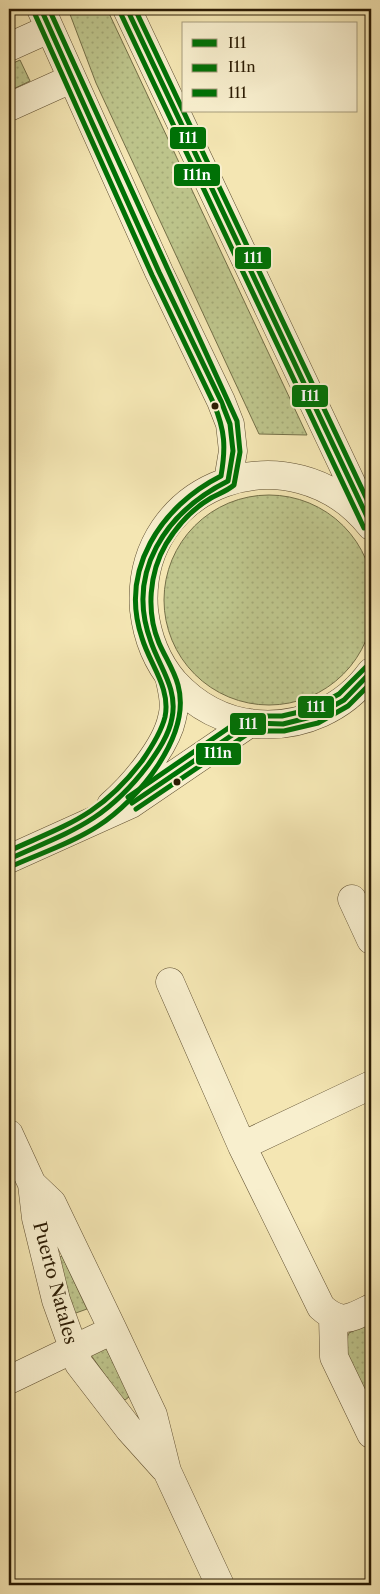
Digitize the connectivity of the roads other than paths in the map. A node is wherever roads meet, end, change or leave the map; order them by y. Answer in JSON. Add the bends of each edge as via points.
{"nodes":[{"id":1,"x":127,"y":9,"type":"edge"},
{"id":2,"x":45,"y":19,"type":"edge"},
{"id":3,"x":9,"y":47,"type":"edge"},
{"id":4,"x":71,"y":79,"type":"junction"},
{"id":5,"x":9,"y":107,"type":"edge"},
{"id":6,"x":228,"y":481,"type":"junction"},
{"id":7,"x":371,"y":525,"type":"edge"},
{"id":8,"x":371,"y":672,"type":"edge"},
{"id":9,"x":170,"y":676,"type":"junction"},
{"id":10,"x":250,"y":723,"type":"junction"},
{"id":11,"x":94,"y":819,"type":"junction"},
{"id":12,"x":9,"y":859,"type":"edge"},
{"id":13,"x":352,"y":899,"type":"dead end"},
{"id":14,"x":371,"y":940,"type":"edge"},
{"id":15,"x":170,"y":982,"type":"dead end"},
{"id":16,"x":371,"y":1085,"type":"edge"},
{"id":17,"x":9,"y":1134,"type":"edge"},
{"id":18,"x":242,"y":1146,"type":"junction"},
{"id":19,"x":32,"y":1184,"type":"junction"},
{"id":20,"x":371,"y":1308,"type":"edge"},
{"id":21,"x":333,"y":1317,"type":"junction"},
{"id":22,"x":113,"y":1330,"type":"junction"},
{"id":23,"x":72,"y":1348,"type":"junction"},
{"id":24,"x":9,"y":1380,"type":"edge"},
{"id":25,"x":371,"y":1434,"type":"edge"},
{"id":26,"x":167,"y":1471,"type":"junction"},
{"id":27,"x":220,"y":1585,"type":"edge"}],
"edges":[{"from":1,"to":7,"type":"street"},
{"from":2,"to":3,"type":"street"},
{"from":2,"to":4,"type":"street"},
{"from":4,"to":5,"type":"street"},
{"from":4,"to":6,"type":"street","via":[[230,424],[233,451]]},
{"from":6,"to":7,"type":"street","via":[[260,474],[307,480],[323,485],[350,503]]},
{"from":6,"to":9,"type":"street","via":[[199,495],[176,516],[158,542],[147,572],[144,603],[148,634]]},
{"from":8,"to":10,"type":"street","via":[[344,700],[315,716],[283,724]]},
{"from":9,"to":10,"type":"street","via":[[199,704],[224,716]]},
{"from":9,"to":11,"type":"street","via":[[174,707],[169,729],[145,768],[119,798]]},
{"from":10,"to":11,"type":"street","via":[[130,804]]},
{"from":11,"to":12,"type":"street"},
{"from":13,"to":14,"type":"street"},
{"from":15,"to":18,"type":"street"},
{"from":16,"to":18,"type":"street"},
{"from":17,"to":19,"type":"street","name":"Puerto Natales"},
{"from":18,"to":21,"type":"street","via":[[321,1307]]},
{"from":19,"to":22,"type":"street","name":"Puerto Natales","via":[[52,1203]]},
{"from":19,"to":23,"type":"street","name":"Puerto Natales","via":[[38,1227]]},
{"from":20,"to":21,"type":"street","via":[[350,1318]]},
{"from":21,"to":25,"type":"street","via":[[334,1357]]},
{"from":22,"to":23,"type":"street"},
{"from":22,"to":26,"type":"street","name":"Puerto Natales","via":[[153,1415]]},
{"from":23,"to":24,"type":"street"},
{"from":23,"to":26,"type":"street","name":"Puerto Natales","via":[[79,1364]]},
{"from":26,"to":27,"type":"street","name":"Puerto Natales"}]}
